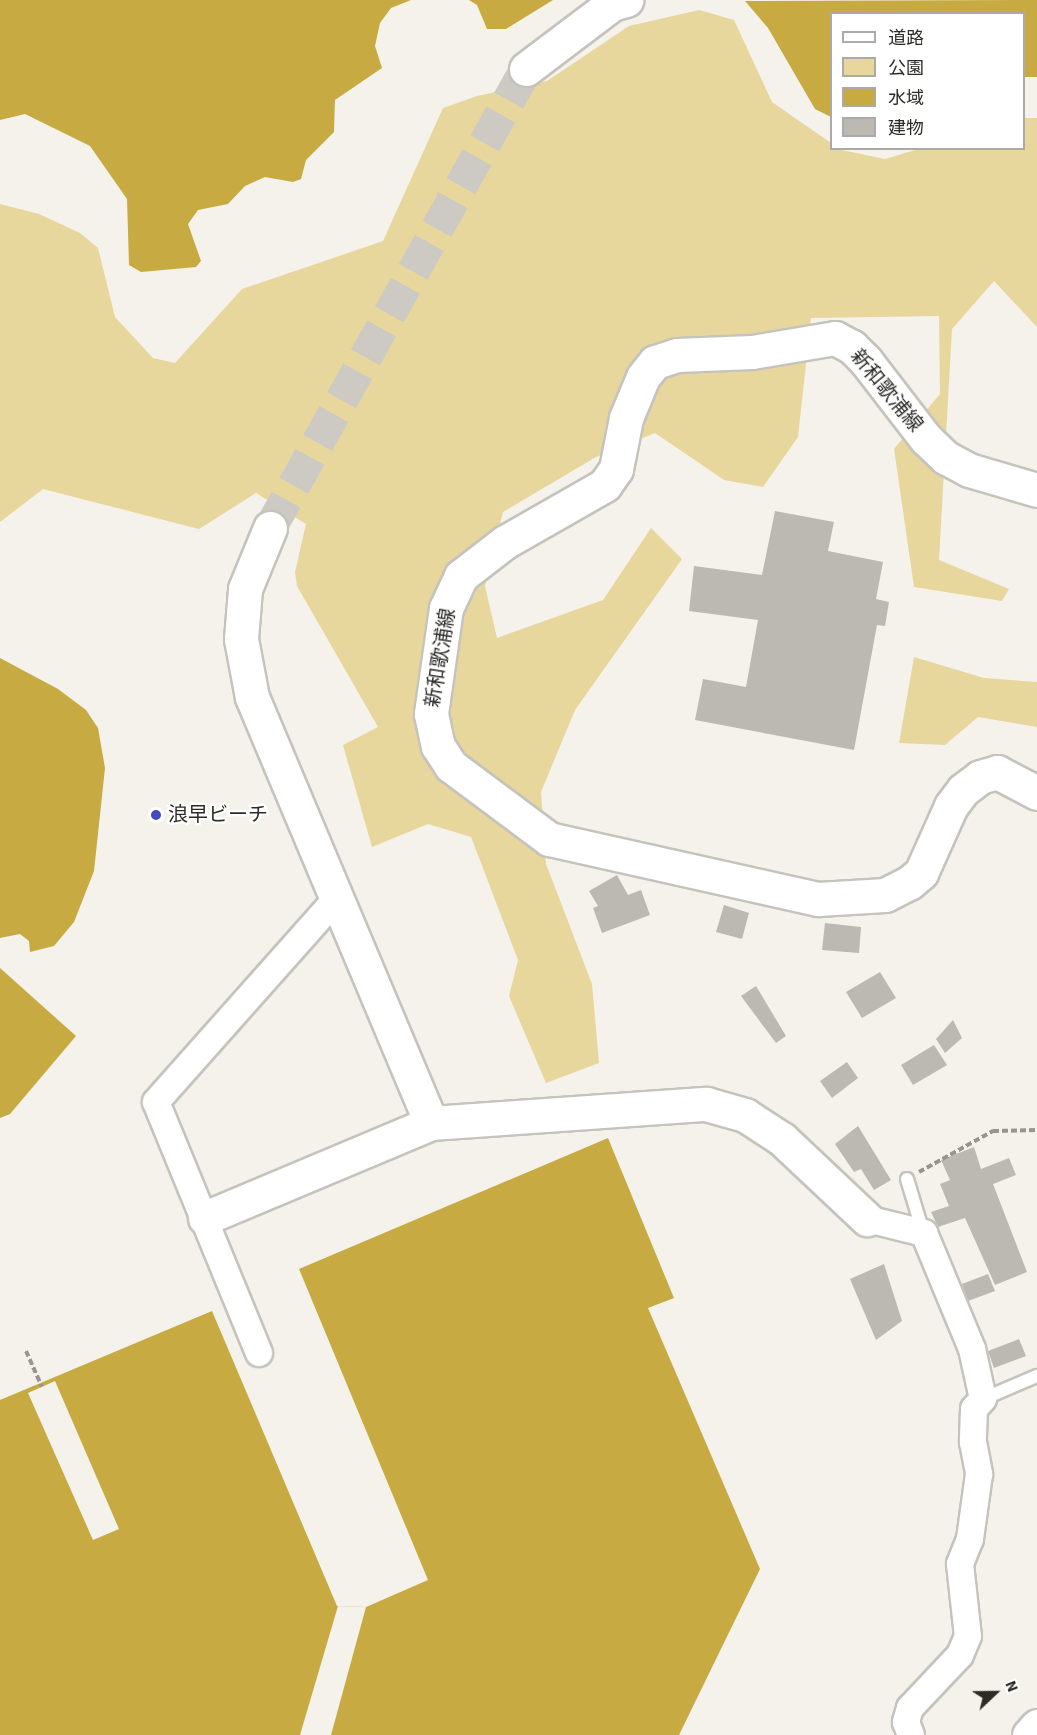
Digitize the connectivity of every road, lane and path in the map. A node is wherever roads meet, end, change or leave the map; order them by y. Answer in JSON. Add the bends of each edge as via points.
{"nodes":[{"id":1,"x":626,"y":0,"type":"edge"},
{"id":2,"x":526,"y":69,"type":"tunnel mouth"},
{"id":3,"x":1037,"y":490,"type":"edge"},
{"id":4,"x":270,"y":528,"type":"tunnel mouth"},
{"id":5,"x":1037,"y":794,"type":"edge"},
{"id":6,"x":337,"y":898,"type":"junction"},
{"id":7,"x":431,"y":1123,"type":"junction"},
{"id":8,"x":1037,"y":1130,"type":"edge"},
{"id":9,"x":907,"y":1179,"type":"joint"},
{"id":10,"x":205,"y":1218,"type":"junction"},
{"id":11,"x":867,"y":1219,"type":"joint"},
{"id":12,"x":924,"y":1233,"type":"junction"},
{"id":13,"x":26,"y":1351,"type":"dead end"},
{"id":14,"x":259,"y":1353,"type":"dead end"},
{"id":15,"x":1037,"y":1376,"type":"edge"},
{"id":16,"x":42,"y":1387,"type":"dead end"},
{"id":17,"x":983,"y":1399,"type":"junction"},
{"id":18,"x":1037,"y":1726,"type":"edge"},
{"id":19,"x":911,"y":1735,"type":"edge"},
{"id":20,"x":1029,"y":1735,"type":"edge"}],
"edges":[{"from":1,"to":2,"type":"main road","via":[[612,4]]},
{"from":3,"to":5,"type":"main road","name":"新和歌浦線","via":[[969,470],[946,458],[926,439],[867,362],[852,347],[835,339],[752,352],[677,355],[655,362],[643,377],[626,418],[616,469],[605,485],[505,542],[461,576],[446,608],[431,714],[438,746],[450,766],[549,839],[818,899],[885,895],[909,883],[921,873],[951,806],[980,777],[997,772]]},
{"from":4,"to":6,"type":"main road","via":[[245,589],[241,639],[252,697]]},
{"from":6,"to":7,"type":"main road"},
{"from":6,"to":10,"type":"street","via":[[156,1102]]},
{"from":7,"to":10,"type":"main road"},
{"from":7,"to":11,"type":"main road","via":[[706,1104],[745,1115],[782,1139]]},
{"from":8,"to":9,"type":"path","via":[[993,1131]]},
{"from":9,"to":12,"type":"lane"},
{"from":10,"to":14,"type":"street"},
{"from":11,"to":12,"type":"street"},
{"from":12,"to":17,"type":"street","via":[[972,1349]]},
{"from":13,"to":16,"type":"path"},
{"from":15,"to":17,"type":"lane"},
{"from":17,"to":19,"type":"street","via":[[974,1409],[973,1442],[980,1474],[970,1539],[960,1564],[969,1636],[960,1655],[910,1708],[906,1722]]},
{"from":18,"to":20,"type":"main road"}]}
